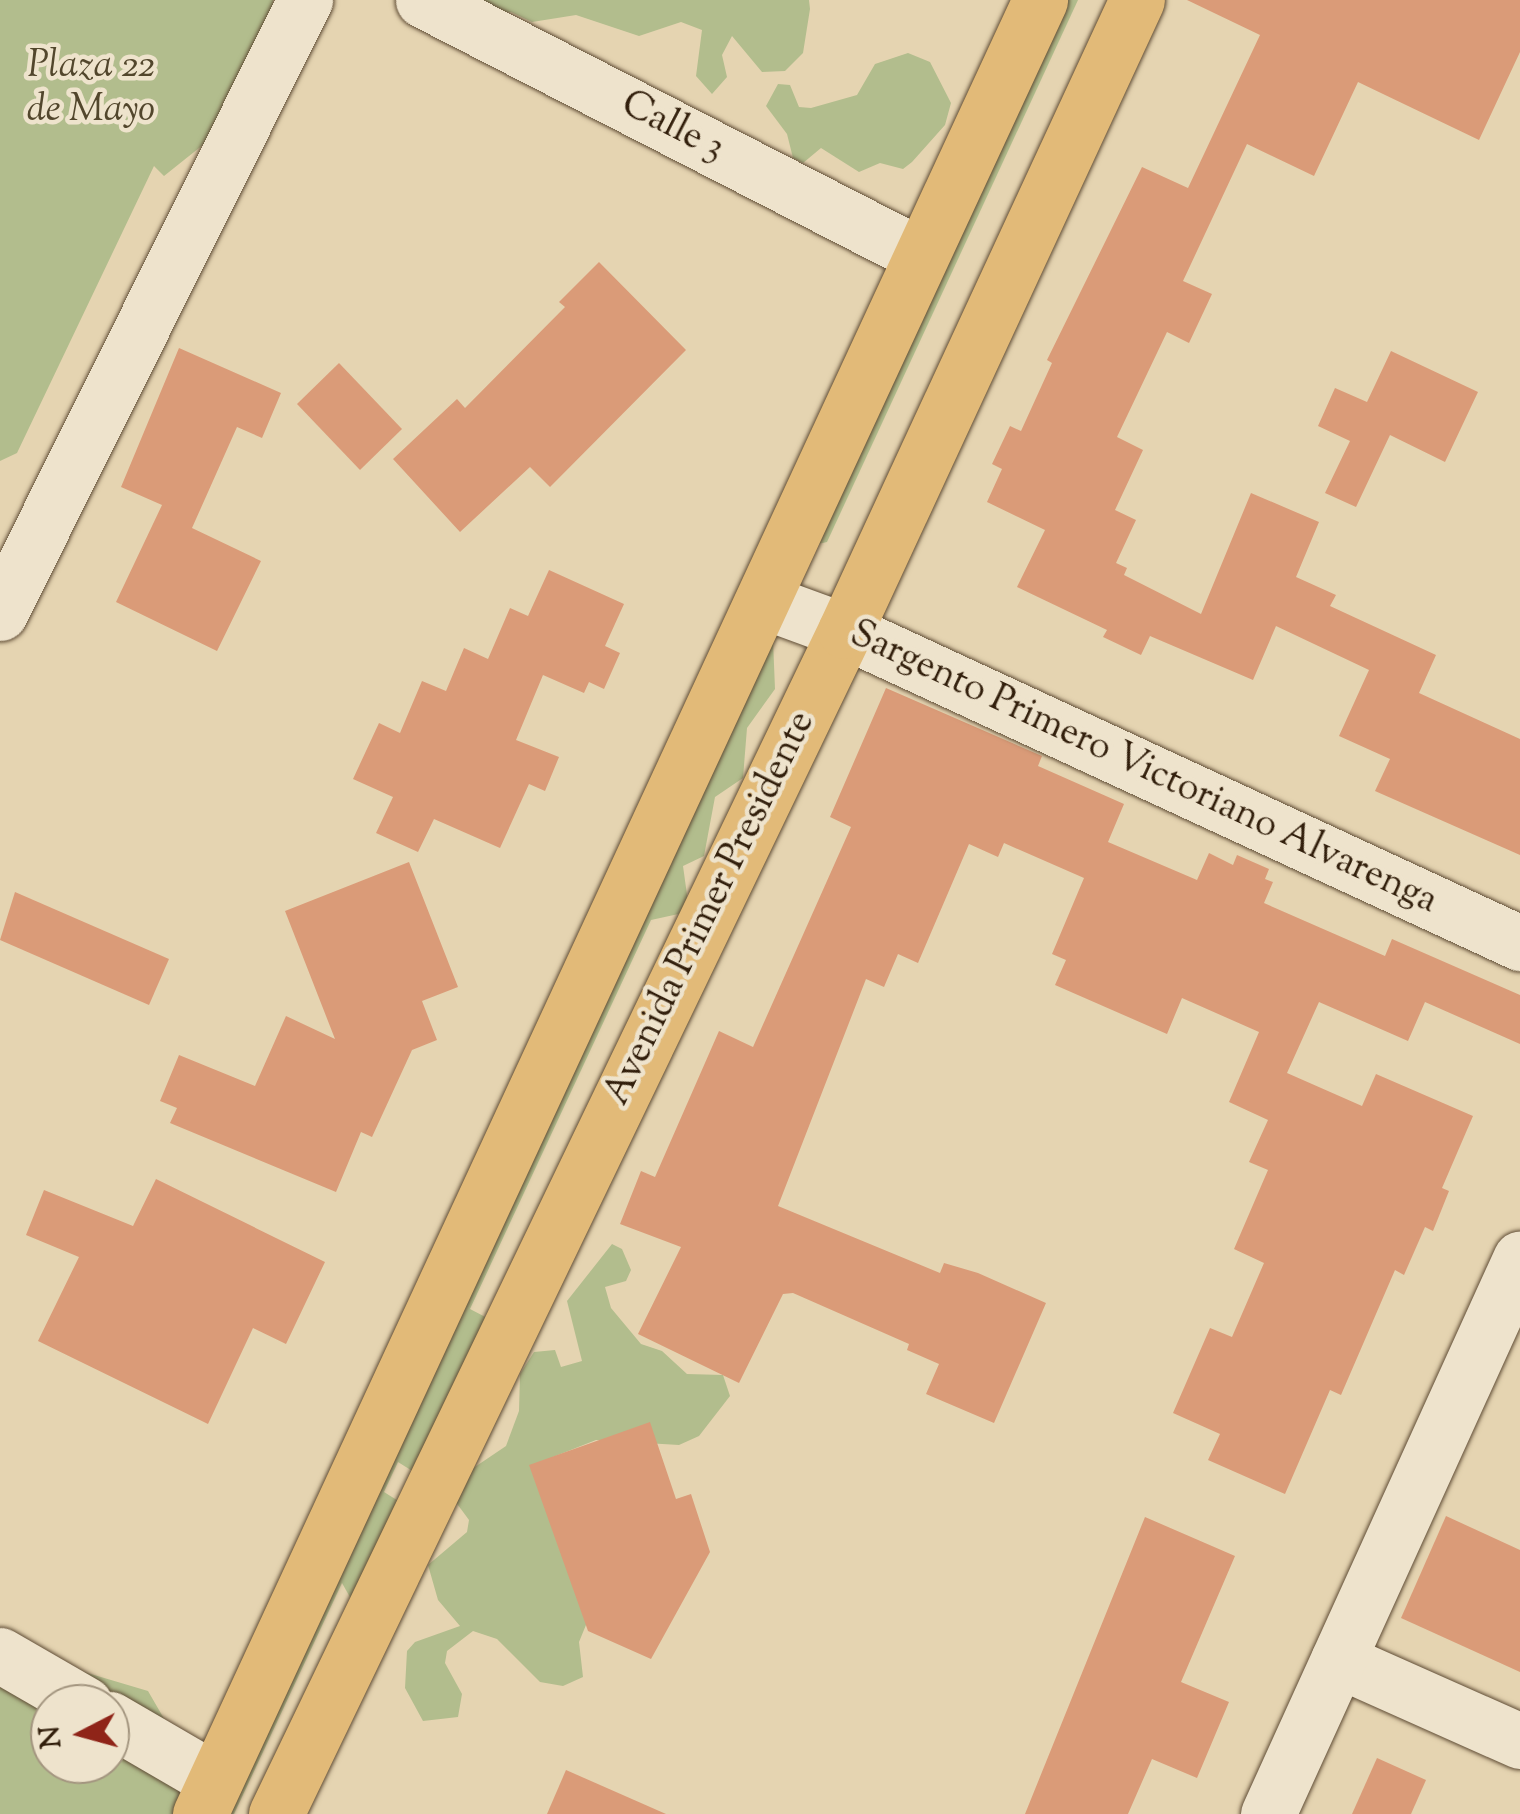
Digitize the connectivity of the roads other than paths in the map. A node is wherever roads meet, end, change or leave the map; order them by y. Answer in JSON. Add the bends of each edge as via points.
{"nodes":[{"id":1,"x":305,"y":0,"type":"edge"},
{"id":2,"x":424,"y":0,"type":"edge"},
{"id":3,"x":1040,"y":0,"type":"edge"},
{"id":4,"x":1135,"y":1,"type":"edge"},
{"id":5,"x":920,"y":255,"type":"junction"},
{"id":6,"x":19,"y":522,"type":"edge"},
{"id":7,"x":763,"y":601,"type":"junction"},
{"id":8,"x":0,"y":613,"type":"edge"},
{"id":9,"x":845,"y":631,"type":"junction"},
{"id":10,"x":1520,"y":942,"type":"edge"},
{"id":11,"x":1520,"y":1259,"type":"edge"},
{"id":12,"x":0,"y":1654,"type":"edge"},
{"id":13,"x":1338,"y":1660,"type":"junction"},
{"id":14,"x":51,"y":1684,"type":"edge"},
{"id":15,"x":130,"y":1735,"type":"edge"},
{"id":16,"x":1520,"y":1741,"type":"edge"},
{"id":17,"x":208,"y":1797,"type":"edge"},
{"id":18,"x":276,"y":1814,"type":"edge"},
{"id":19,"x":1268,"y":1814,"type":"edge"}],
"edges":[{"from":1,"to":6,"type":"street"},
{"from":2,"to":5,"type":"street","name":"Calle 3"},
{"from":3,"to":5,"type":"main road","name":"Avenida Primer Presidente"},
{"from":4,"to":9,"type":"main road","name":"Avenida Primer Presidente"},
{"from":5,"to":7,"type":"main road","name":"Avenida Primer Presidente"},
{"from":6,"to":8,"type":"street"},
{"from":7,"to":9,"type":"street","name":"Sargento Primero Victoriano Alvarenga"},
{"from":7,"to":17,"type":"main road","name":"Avenida Primer Presidente"},
{"from":9,"to":10,"type":"street","name":"Sargento Primero Victoriano Alvarenga"},
{"from":9,"to":18,"type":"main road","name":"Avenida Primer Presidente"},
{"from":11,"to":13,"type":"street"},
{"from":12,"to":14,"type":"street"},
{"from":13,"to":16,"type":"street"},
{"from":13,"to":19,"type":"street"},
{"from":15,"to":17,"type":"street"}]}
